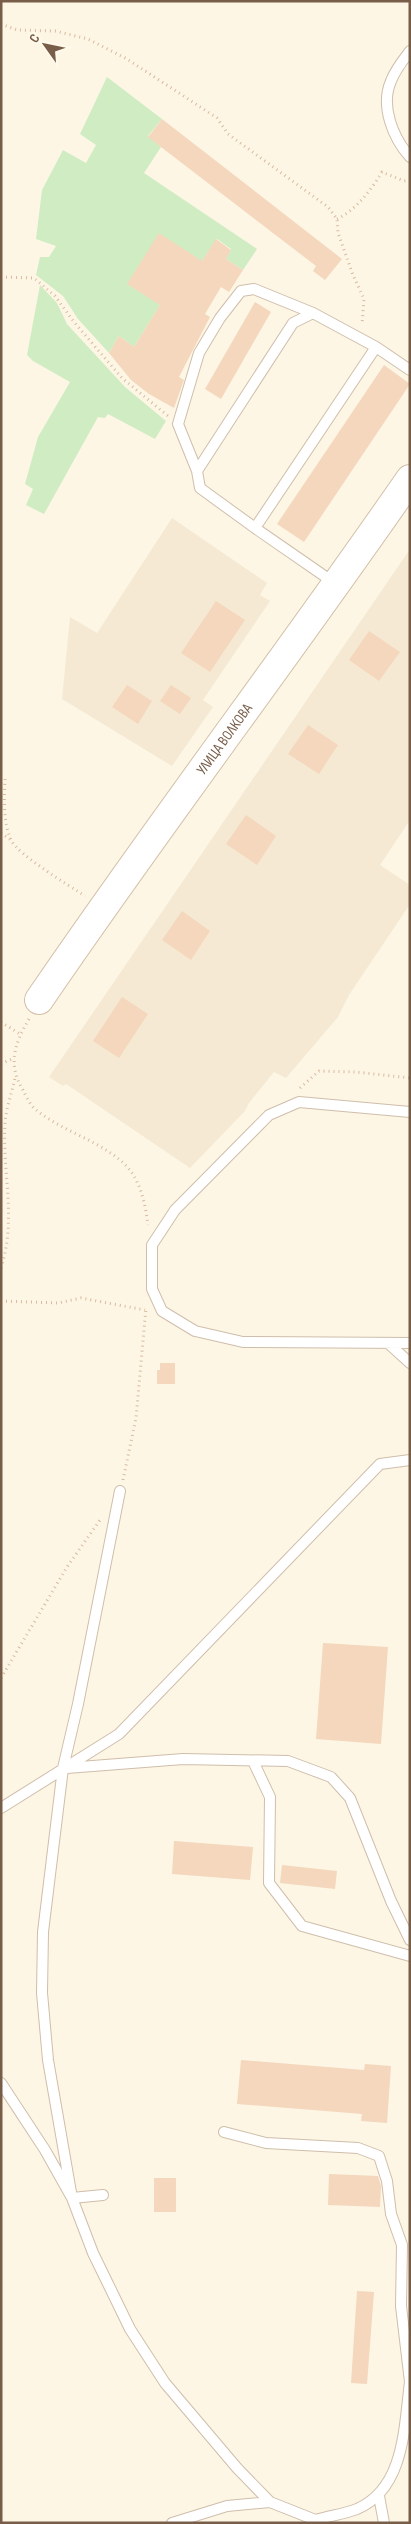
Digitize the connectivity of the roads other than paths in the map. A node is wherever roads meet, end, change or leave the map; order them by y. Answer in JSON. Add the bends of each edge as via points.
{"nodes":[{"id":1,"x":410,"y":51,"type":"edge"},
{"id":2,"x":410,"y":157,"type":"edge"},
{"id":3,"x":313,"y":313,"type":"junction"},
{"id":4,"x":376,"y":347,"type":"junction"},
{"id":5,"x":410,"y":370,"type":"edge"},
{"id":6,"x":197,"y":471,"type":"junction"},
{"id":7,"x":410,"y":479,"type":"edge"},
{"id":8,"x":255,"y":528,"type":"junction"},
{"id":9,"x":337,"y":584,"type":"junction"},
{"id":10,"x":39,"y":1000,"type":"road end"},
{"id":11,"x":410,"y":1112,"type":"edge"},
{"id":12,"x":388,"y":1343,"type":"junction"},
{"id":13,"x":410,"y":1343,"type":"edge"},
{"id":14,"x":410,"y":1363,"type":"edge"},
{"id":15,"x":410,"y":1460,"type":"edge"},
{"id":16,"x":120,"y":1491,"type":"road end"},
{"id":17,"x":253,"y":1761,"type":"junction"},
{"id":18,"x":63,"y":1768,"type":"junction"},
{"id":19,"x":1,"y":1808,"type":"edge"},
{"id":20,"x":410,"y":1940,"type":"edge"},
{"id":21,"x":410,"y":1956,"type":"edge"},
{"id":22,"x":1,"y":2083,"type":"edge"},
{"id":23,"x":224,"y":2132,"type":"dead end"},
{"id":24,"x":104,"y":2195,"type":"dead end"},
{"id":25,"x":72,"y":2198,"type":"junction"},
{"id":26,"x":410,"y":2382,"type":"edge"},
{"id":27,"x":379,"y":2496,"type":"junction"},
{"id":28,"x":270,"y":2502,"type":"junction"},
{"id":29,"x":319,"y":2521,"type":"edge"},
{"id":30,"x":172,"y":2523,"type":"edge"},
{"id":31,"x":384,"y":2523,"type":"edge"}],
"edges":[{"from":1,"to":2,"type":"lane","via":[[390,82],[387,102],[398,144]]},
{"from":3,"to":4,"type":"lane"},
{"from":3,"to":6,"type":"lane","via":[[293,323]]},
{"from":3,"to":6,"type":"lane","via":[[254,289],[241,291],[220,318],[199,352],[178,424]]},
{"from":4,"to":5,"type":"lane"},
{"from":4,"to":8,"type":"lane"},
{"from":6,"to":8,"type":"lane","via":[[200,488]]},
{"from":7,"to":9,"type":"street","name":"УЛИЦА ВОЛКОВА"},
{"from":8,"to":9,"type":"lane"},
{"from":9,"to":10,"type":"street","name":"УЛИЦА ВОЛКОВА","via":[[103,906]]},
{"from":11,"to":12,"type":"lane","via":[[299,1102],[269,1115],[175,1210],[152,1246],[152,1289],[162,1312],[195,1331],[243,1342]]},
{"from":12,"to":13,"type":"lane"},
{"from":12,"to":14,"type":"lane"},
{"from":15,"to":18,"type":"lane","via":[[380,1464],[119,1734]]},
{"from":16,"to":18,"type":"lane"},
{"from":17,"to":18,"type":"lane","via":[[183,1759]]},
{"from":17,"to":20,"type":"lane","via":[[288,1761],[331,1777],[350,1798]]},
{"from":17,"to":21,"type":"lane","via":[[270,1797],[269,1883],[302,1926]]},
{"from":18,"to":19,"type":"lane"},
{"from":18,"to":25,"type":"lane","via":[[43,1932],[42,1993],[48,2060]]},
{"from":22,"to":25,"type":"lane"},
{"from":23,"to":26,"type":"lane","via":[[266,2142],[358,2148],[379,2156],[387,2181],[391,2214],[402,2245],[401,2306]]},
{"from":24,"to":25,"type":"lane"},
{"from":25,"to":28,"type":"lane","via":[[93,2253],[130,2329],[164,2383]]},
{"from":26,"to":27,"type":"lane","via":[[401,2449],[391,2477]]},
{"from":27,"to":29,"type":"lane","via":[[357,2509]]},
{"from":27,"to":31,"type":"lane"},
{"from":28,"to":29,"type":"lane"},
{"from":28,"to":30,"type":"lane","via":[[227,2506]]}]}
